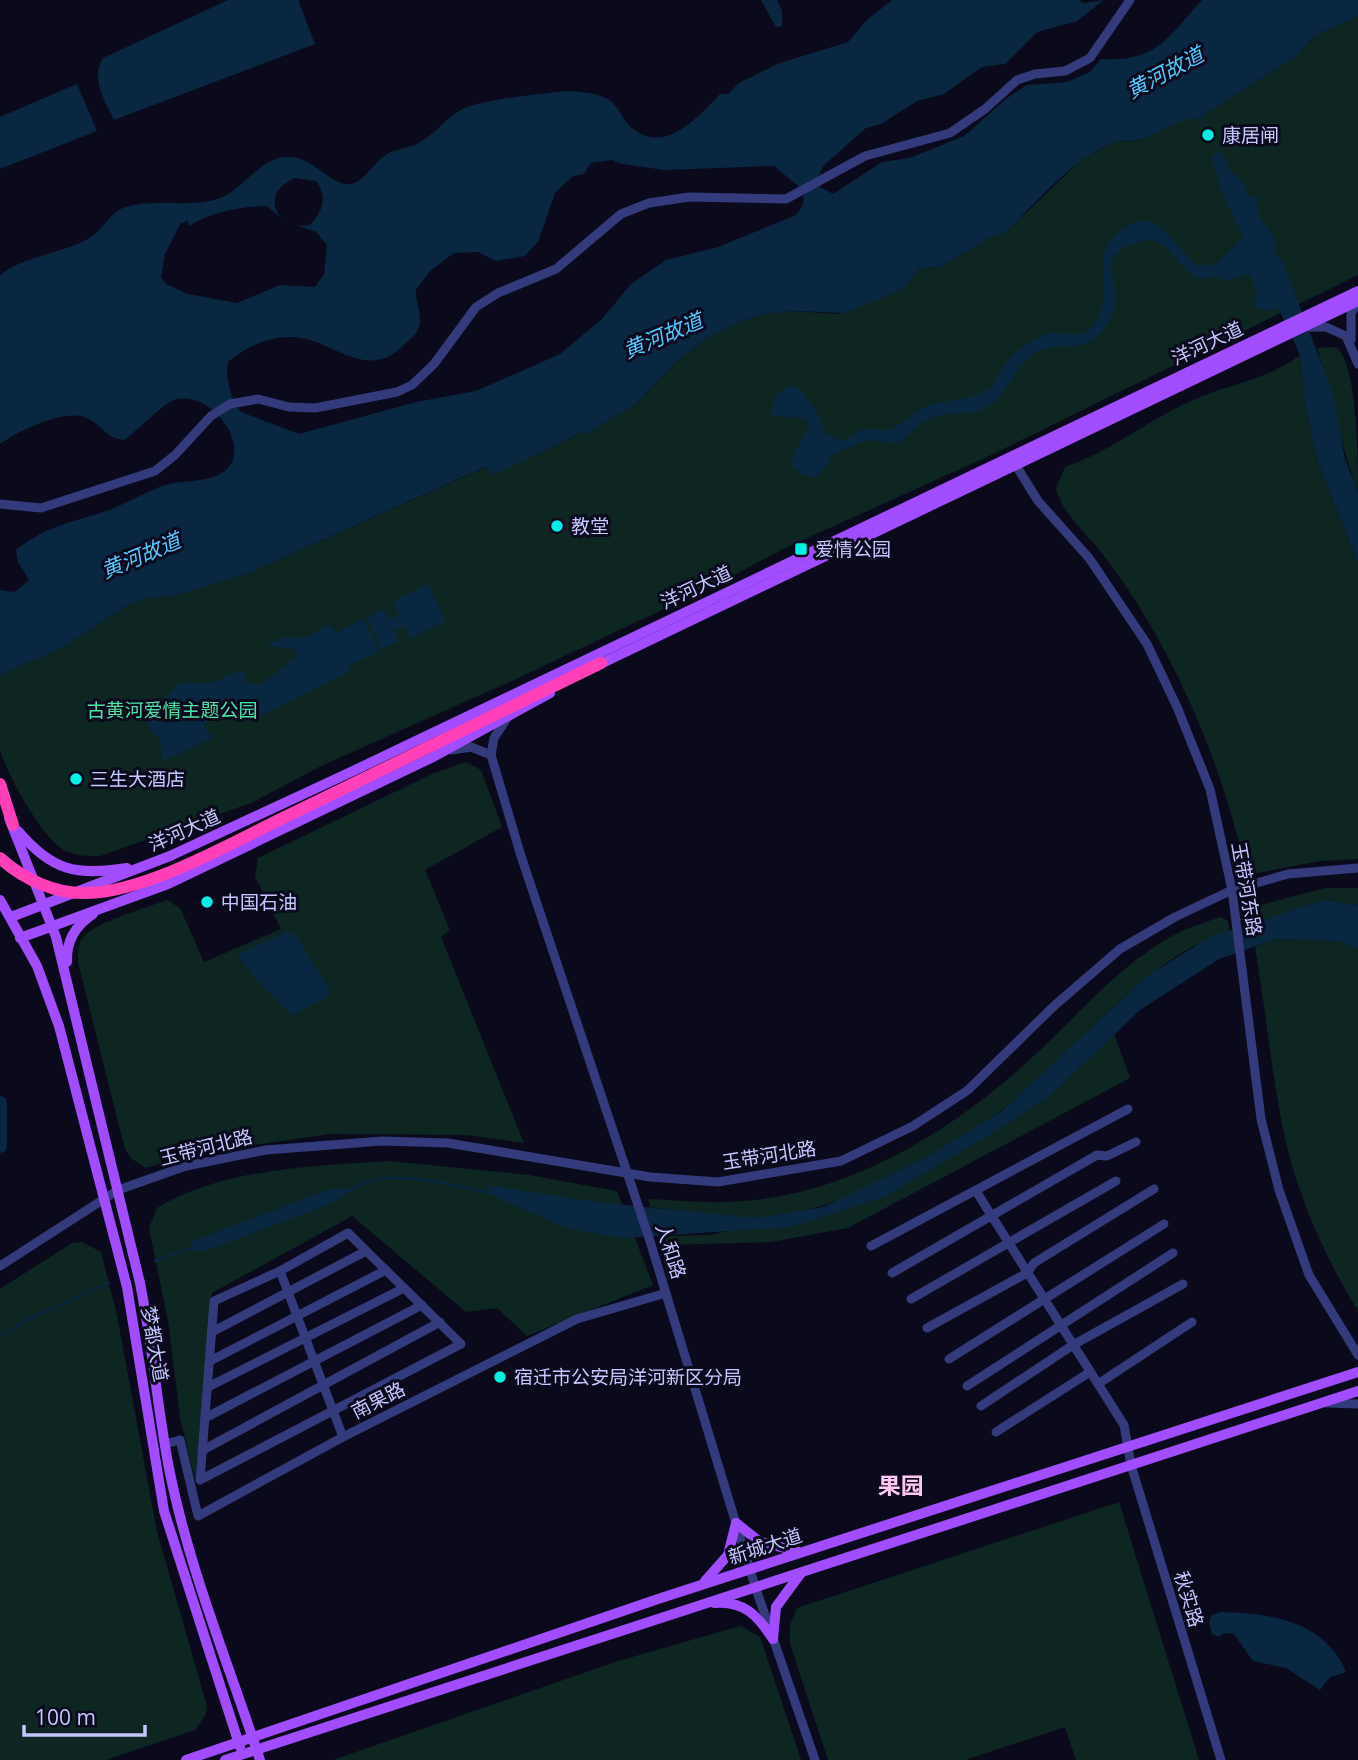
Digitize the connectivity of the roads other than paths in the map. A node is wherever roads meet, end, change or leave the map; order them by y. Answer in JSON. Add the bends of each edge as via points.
{"nodes":[{"id":1,"x":1130,"y":0,"type":"edge"},
{"id":2,"x":1358,"y":290,"type":"edge"},
{"id":3,"x":1352,"y":304,"type":"edge"},
{"id":4,"x":1302,"y":327,"type":"junction"},
{"id":5,"x":1358,"y":331,"type":"edge"},
{"id":6,"x":1351,"y":341,"type":"junction"},
{"id":7,"x":1358,"y":364,"type":"edge"},
{"id":8,"x":1015,"y":464,"type":"junction"},
{"id":9,"x":0,"y":503,"type":"edge"},
{"id":10,"x":601,"y":663,"type":"joint"},
{"id":11,"x":509,"y":712,"type":"junction"},
{"id":12,"x":437,"y":754,"type":"junction"},
{"id":13,"x":491,"y":755,"type":"junction"},
{"id":14,"x":0,"y":784,"type":"edge"},
{"id":15,"x":0,"y":803,"type":"edge"},
{"id":16,"x":13,"y":825,"type":"junction"},
{"id":17,"x":0,"y":858,"type":"edge"},
{"id":18,"x":147,"y":865,"type":"junction"},
{"id":19,"x":1358,"y":868,"type":"edge"},
{"id":20,"x":1232,"y":890,"type":"junction"},
{"id":21,"x":0,"y":900,"type":"edge"},
{"id":22,"x":45,"y":906,"type":"junction"},
{"id":23,"x":102,"y":909,"type":"junction"},
{"id":24,"x":11,"y":917,"type":"junction"},
{"id":25,"x":51,"y":924,"type":"junction"},
{"id":26,"x":20,"y":938,"type":"junction"},
{"id":27,"x":69,"y":989,"type":"junction"},
{"id":28,"x":1128,"y":1109,"type":"dead end"},
{"id":29,"x":1136,"y":1142,"type":"dead end"},
{"id":30,"x":627,"y":1172,"type":"junction"},
{"id":31,"x":1116,"y":1181,"type":"dead end"},
{"id":32,"x":1154,"y":1189,"type":"dead end"},
{"id":33,"x":118,"y":1190,"type":"junction"},
{"id":34,"x":976,"y":1191,"type":"junction"},
{"id":35,"x":105,"y":1198,"type":"junction"},
{"id":36,"x":991,"y":1215,"type":"junction"},
{"id":37,"x":1164,"y":1224,"type":"dead end"},
{"id":38,"x":1009,"y":1243,"type":"junction"},
{"id":39,"x":870,"y":1247,"type":"dead end"},
{"id":40,"x":366,"y":1251,"type":"junction"},
{"id":41,"x":1172,"y":1253,"type":"dead end"},
{"id":42,"x":0,"y":1266,"type":"edge"},
{"id":43,"x":386,"y":1270,"type":"junction"},
{"id":44,"x":280,"y":1271,"type":"junction"},
{"id":45,"x":892,"y":1273,"type":"dead end"},
{"id":46,"x":1027,"y":1273,"type":"junction"},
{"id":47,"x":1183,"y":1284,"type":"dead end"},
{"id":48,"x":404,"y":1288,"type":"junction"},
{"id":49,"x":288,"y":1293,"type":"junction"},
{"id":50,"x":666,"y":1293,"type":"junction"},
{"id":51,"x":1043,"y":1297,"type":"junction"},
{"id":52,"x":911,"y":1299,"type":"dead end"},
{"id":53,"x":422,"y":1305,"type":"junction"},
{"id":54,"x":297,"y":1315,"type":"junction"},
{"id":55,"x":440,"y":1322,"type":"junction"},
{"id":56,"x":1192,"y":1322,"type":"dead end"},
{"id":57,"x":1060,"y":1325,"type":"junction"},
{"id":58,"x":927,"y":1328,"type":"dead end"},
{"id":59,"x":212,"y":1332,"type":"junction"},
{"id":60,"x":306,"y":1339,"type":"junction"},
{"id":61,"x":1073,"y":1345,"type":"junction"},
{"id":62,"x":1358,"y":1355,"type":"edge"},
{"id":63,"x":949,"y":1359,"type":"dead end"},
{"id":64,"x":313,"y":1360,"type":"junction"},
{"id":65,"x":210,"y":1361,"type":"junction"},
{"id":66,"x":1090,"y":1372,"type":"junction"},
{"id":67,"x":1358,"y":1372,"type":"edge"},
{"id":68,"x":1098,"y":1384,"type":"junction"},
{"id":69,"x":323,"y":1386,"type":"junction"},
{"id":70,"x":967,"y":1386,"type":"dead end"},
{"id":71,"x":208,"y":1387,"type":"junction"},
{"id":72,"x":1358,"y":1391,"type":"edge"},
{"id":73,"x":1322,"y":1403,"type":"junction"},
{"id":74,"x":1358,"y":1404,"type":"edge"},
{"id":75,"x":981,"y":1406,"type":"dead end"},
{"id":76,"x":332,"y":1411,"type":"junction"},
{"id":77,"x":205,"y":1418,"type":"junction"},
{"id":78,"x":996,"y":1432,"type":"dead end"},
{"id":79,"x":343,"y":1437,"type":"junction"},
{"id":80,"x":165,"y":1444,"type":"junction"},
{"id":81,"x":1126,"y":1447,"type":"junction"},
{"id":82,"x":203,"y":1450,"type":"junction"},
{"id":83,"x":1131,"y":1465,"type":"junction"},
{"id":84,"x":736,"y":1523,"type":"junction"},
{"id":85,"x":808,"y":1550,"type":"junction"},
{"id":86,"x":817,"y":1566,"type":"junction"},
{"id":87,"x":750,"y":1569,"type":"junction"},
{"id":88,"x":803,"y":1571,"type":"junction"},
{"id":89,"x":700,"y":1585,"type":"junction"},
{"id":90,"x":755,"y":1586,"type":"junction"},
{"id":91,"x":680,"y":1592,"type":"junction"},
{"id":92,"x":699,"y":1604,"type":"junction"},
{"id":93,"x":686,"y":1609,"type":"junction"},
{"id":94,"x":773,"y":1639,"type":"junction"},
{"id":95,"x":256,"y":1749,"type":"edge"},
{"id":96,"x":242,"y":1752,"type":"edge"},
{"id":97,"x":186,"y":1760,"type":"edge"},
{"id":98,"x":225,"y":1760,"type":"edge"},
{"id":99,"x":815,"y":1760,"type":"edge"},
{"id":100,"x":1221,"y":1760,"type":"edge"}],
"edges":[{"from":1,"to":9,"type":"street","via":[[1096,51],[1080,65],[1026,76],[950,132],[865,156],[798,194],[768,200],[689,197],[649,203],[621,214],[556,269],[476,307],[434,364],[397,392],[315,408],[258,399],[241,401],[211,416],[155,471],[41,508]]},
{"from":2,"to":3,"type":"main road","name":"洋河大道"},
{"from":3,"to":4,"type":"main road","name":"洋河大道"},
{"from":3,"to":5,"type":"street"},
{"from":3,"to":6,"type":"street"},
{"from":3,"to":18,"type":"main road","name":"洋河大道"},
{"from":4,"to":6,"type":"street","via":[[1326,327]]},
{"from":4,"to":8,"type":"main road","name":"洋河大道"},
{"from":6,"to":7,"type":"street"},
{"from":8,"to":10,"type":"main road","name":"洋河大道"},
{"from":8,"to":20,"type":"street","name":"玉带河东路","via":[[1038,501],[1089,558],[1147,644],[1210,789]]},
{"from":10,"to":11,"type":"highway"},
{"from":11,"to":12,"type":"main road"},
{"from":11,"to":13,"type":"street","via":[[494,738]]},
{"from":11,"to":17,"type":"highway","via":[[241,838],[124,887],[87,893],[52,889]]},
{"from":12,"to":13,"type":"street","via":[[467,747]]},
{"from":12,"to":23,"type":"main road","via":[[168,884]]},
{"from":13,"to":30,"type":"street","name":"人和路"},
{"from":14,"to":16,"type":"highway"},
{"from":15,"to":16,"type":"main road"},
{"from":16,"to":18,"type":"main road","via":[[62,868],[102,872]]},
{"from":16,"to":22,"type":"main road"},
{"from":18,"to":22,"type":"main road","name":"洋河大道"},
{"from":19,"to":20,"type":"street","name":"玉带河北路","via":[[1288,874]]},
{"from":20,"to":30,"type":"street","name":"玉带河北路","via":[[1120,949],[968,1090],[913,1126],[841,1161],[718,1182]]},
{"from":20,"to":62,"type":"street","name":"玉带河东路","via":[[1261,1119],[1279,1190],[1309,1275]]},
{"from":21,"to":24,"type":"main road"},
{"from":22,"to":24,"type":"main road","name":"洋河大道"},
{"from":22,"to":25,"type":"main road"},
{"from":23,"to":25,"type":"main road"},
{"from":23,"to":27,"type":"main road","via":[[86,919],[69,943]]},
{"from":24,"to":26,"type":"main road"},
{"from":25,"to":26,"type":"main road"},
{"from":25,"to":27,"type":"main road","name":"梦都大道"},
{"from":26,"to":35,"type":"main road","name":"梦都大道","via":[[37,966],[59,1026]]},
{"from":27,"to":33,"type":"main road","name":"梦都大道"},
{"from":28,"to":34,"type":"street"},
{"from":29,"to":36,"type":"street","via":[[1107,1156],[1097,1155]]},
{"from":30,"to":33,"type":"street","name":"玉带河北路","via":[[448,1143],[382,1141],[266,1150],[186,1166]]},
{"from":30,"to":50,"type":"street","name":"人和路"},
{"from":31,"to":38,"type":"street"},
{"from":32,"to":46,"type":"street","via":[[1034,1263]]},
{"from":33,"to":35,"type":"street","name":"玉带河北路"},
{"from":33,"to":80,"type":"main road","name":"梦都大道","via":[[149,1328]]},
{"from":34,"to":36,"type":"street","name":"秋实路"},
{"from":34,"to":39,"type":"street"},
{"from":35,"to":42,"type":"street","name":"玉带河北路"},
{"from":35,"to":96,"type":"main road","name":"梦都大道","via":[[138,1342],[164,1511]]},
{"from":36,"to":38,"type":"street","name":"秋实路"},
{"from":36,"to":45,"type":"street"},
{"from":37,"to":51,"type":"street"},
{"from":38,"to":46,"type":"street","name":"秋实路"},
{"from":38,"to":52,"type":"street"},
{"from":40,"to":43,"type":"street"},
{"from":40,"to":44,"type":"street","via":[[348,1233]]},
{"from":40,"to":49,"type":"street"},
{"from":41,"to":57,"type":"street"},
{"from":43,"to":48,"type":"street"},
{"from":43,"to":54,"type":"street"},
{"from":44,"to":49,"type":"street"},
{"from":44,"to":59,"type":"street","via":[[214,1301]]},
{"from":46,"to":51,"type":"street","name":"秋实路"},
{"from":46,"to":58,"type":"street"},
{"from":47,"to":61,"type":"street"},
{"from":48,"to":53,"type":"street"},
{"from":48,"to":60,"type":"street"},
{"from":49,"to":54,"type":"street"},
{"from":49,"to":59,"type":"street"},
{"from":50,"to":79,"type":"street","name":"南果路","via":[[577,1319]]},
{"from":50,"to":84,"type":"street","name":"人和路"},
{"from":51,"to":57,"type":"street","name":"秋实路"},
{"from":51,"to":63,"type":"street"},
{"from":53,"to":55,"type":"street"},
{"from":53,"to":64,"type":"street"},
{"from":54,"to":60,"type":"street"},
{"from":54,"to":65,"type":"street"},
{"from":55,"to":69,"type":"street"},
{"from":55,"to":76,"type":"street","via":[[461,1344]]},
{"from":56,"to":68,"type":"street"},
{"from":57,"to":61,"type":"street","name":"秋实路"},
{"from":57,"to":70,"type":"street"},
{"from":59,"to":65,"type":"street"},
{"from":60,"to":64,"type":"street"},
{"from":60,"to":71,"type":"street"},
{"from":61,"to":66,"type":"street","name":"秋实路"},
{"from":61,"to":75,"type":"street"},
{"from":64,"to":69,"type":"street"},
{"from":64,"to":77,"type":"street"},
{"from":65,"to":71,"type":"street"},
{"from":66,"to":68,"type":"street","name":"秋实路"},
{"from":66,"to":78,"type":"street"},
{"from":67,"to":81,"type":"main road","name":"新城大道"},
{"from":68,"to":81,"type":"street","name":"秋实路","via":[[1124,1425]]},
{"from":69,"to":76,"type":"street"},
{"from":69,"to":82,"type":"street"},
{"from":71,"to":77,"type":"street"},
{"from":72,"to":73,"type":"main road","name":"新城大道"},
{"from":73,"to":74,"type":"street"},
{"from":73,"to":83,"type":"main road","name":"新城大道"},
{"from":76,"to":79,"type":"street"},
{"from":76,"to":82,"type":"street","via":[[200,1480]]},
{"from":77,"to":82,"type":"street"},
{"from":79,"to":80,"type":"street","name":"南果路","via":[[198,1516],[180,1440]]},
{"from":80,"to":95,"type":"main road","name":"梦都大道","via":[[190,1552]]},
{"from":81,"to":83,"type":"street","name":"秋实路"},
{"from":81,"to":85,"type":"main road","name":"新城大道"},
{"from":83,"to":86,"type":"main road","name":"新城大道"},
{"from":83,"to":100,"type":"street","name":"秋实路"},
{"from":84,"to":85,"type":"main road","via":[[760,1542]]},
{"from":84,"to":87,"type":"street","name":"人和路"},
{"from":84,"to":89,"type":"main road","via":[[728,1555]]},
{"from":85,"to":86,"type":"main road"},
{"from":85,"to":87,"type":"main road","name":"新城大道"},
{"from":86,"to":88,"type":"main road","name":"新城大道"},
{"from":87,"to":89,"type":"main road","name":"新城大道"},
{"from":87,"to":90,"type":"street","name":"人和路"},
{"from":88,"to":90,"type":"main road","name":"新城大道"},
{"from":88,"to":94,"type":"main road","via":[[779,1599]]},
{"from":89,"to":91,"type":"main road","name":"新城大道"},
{"from":90,"to":92,"type":"main road","name":"新城大道"},
{"from":90,"to":94,"type":"street","name":"人和路"},
{"from":91,"to":93,"type":"main road"},
{"from":91,"to":95,"type":"main road","name":"新城大道"},
{"from":92,"to":93,"type":"main road","name":"新城大道"},
{"from":92,"to":94,"type":"main road","via":[[742,1606],[758,1617]]},
{"from":93,"to":95,"type":"main road","name":"新城大道"},
{"from":94,"to":99,"type":"street","name":"人和路"},
{"from":95,"to":96,"type":"main road","name":"新城大道"},
{"from":96,"to":97,"type":"main road","name":"新城大道"},
{"from":96,"to":98,"type":"main road","name":"新城大道"}]}
